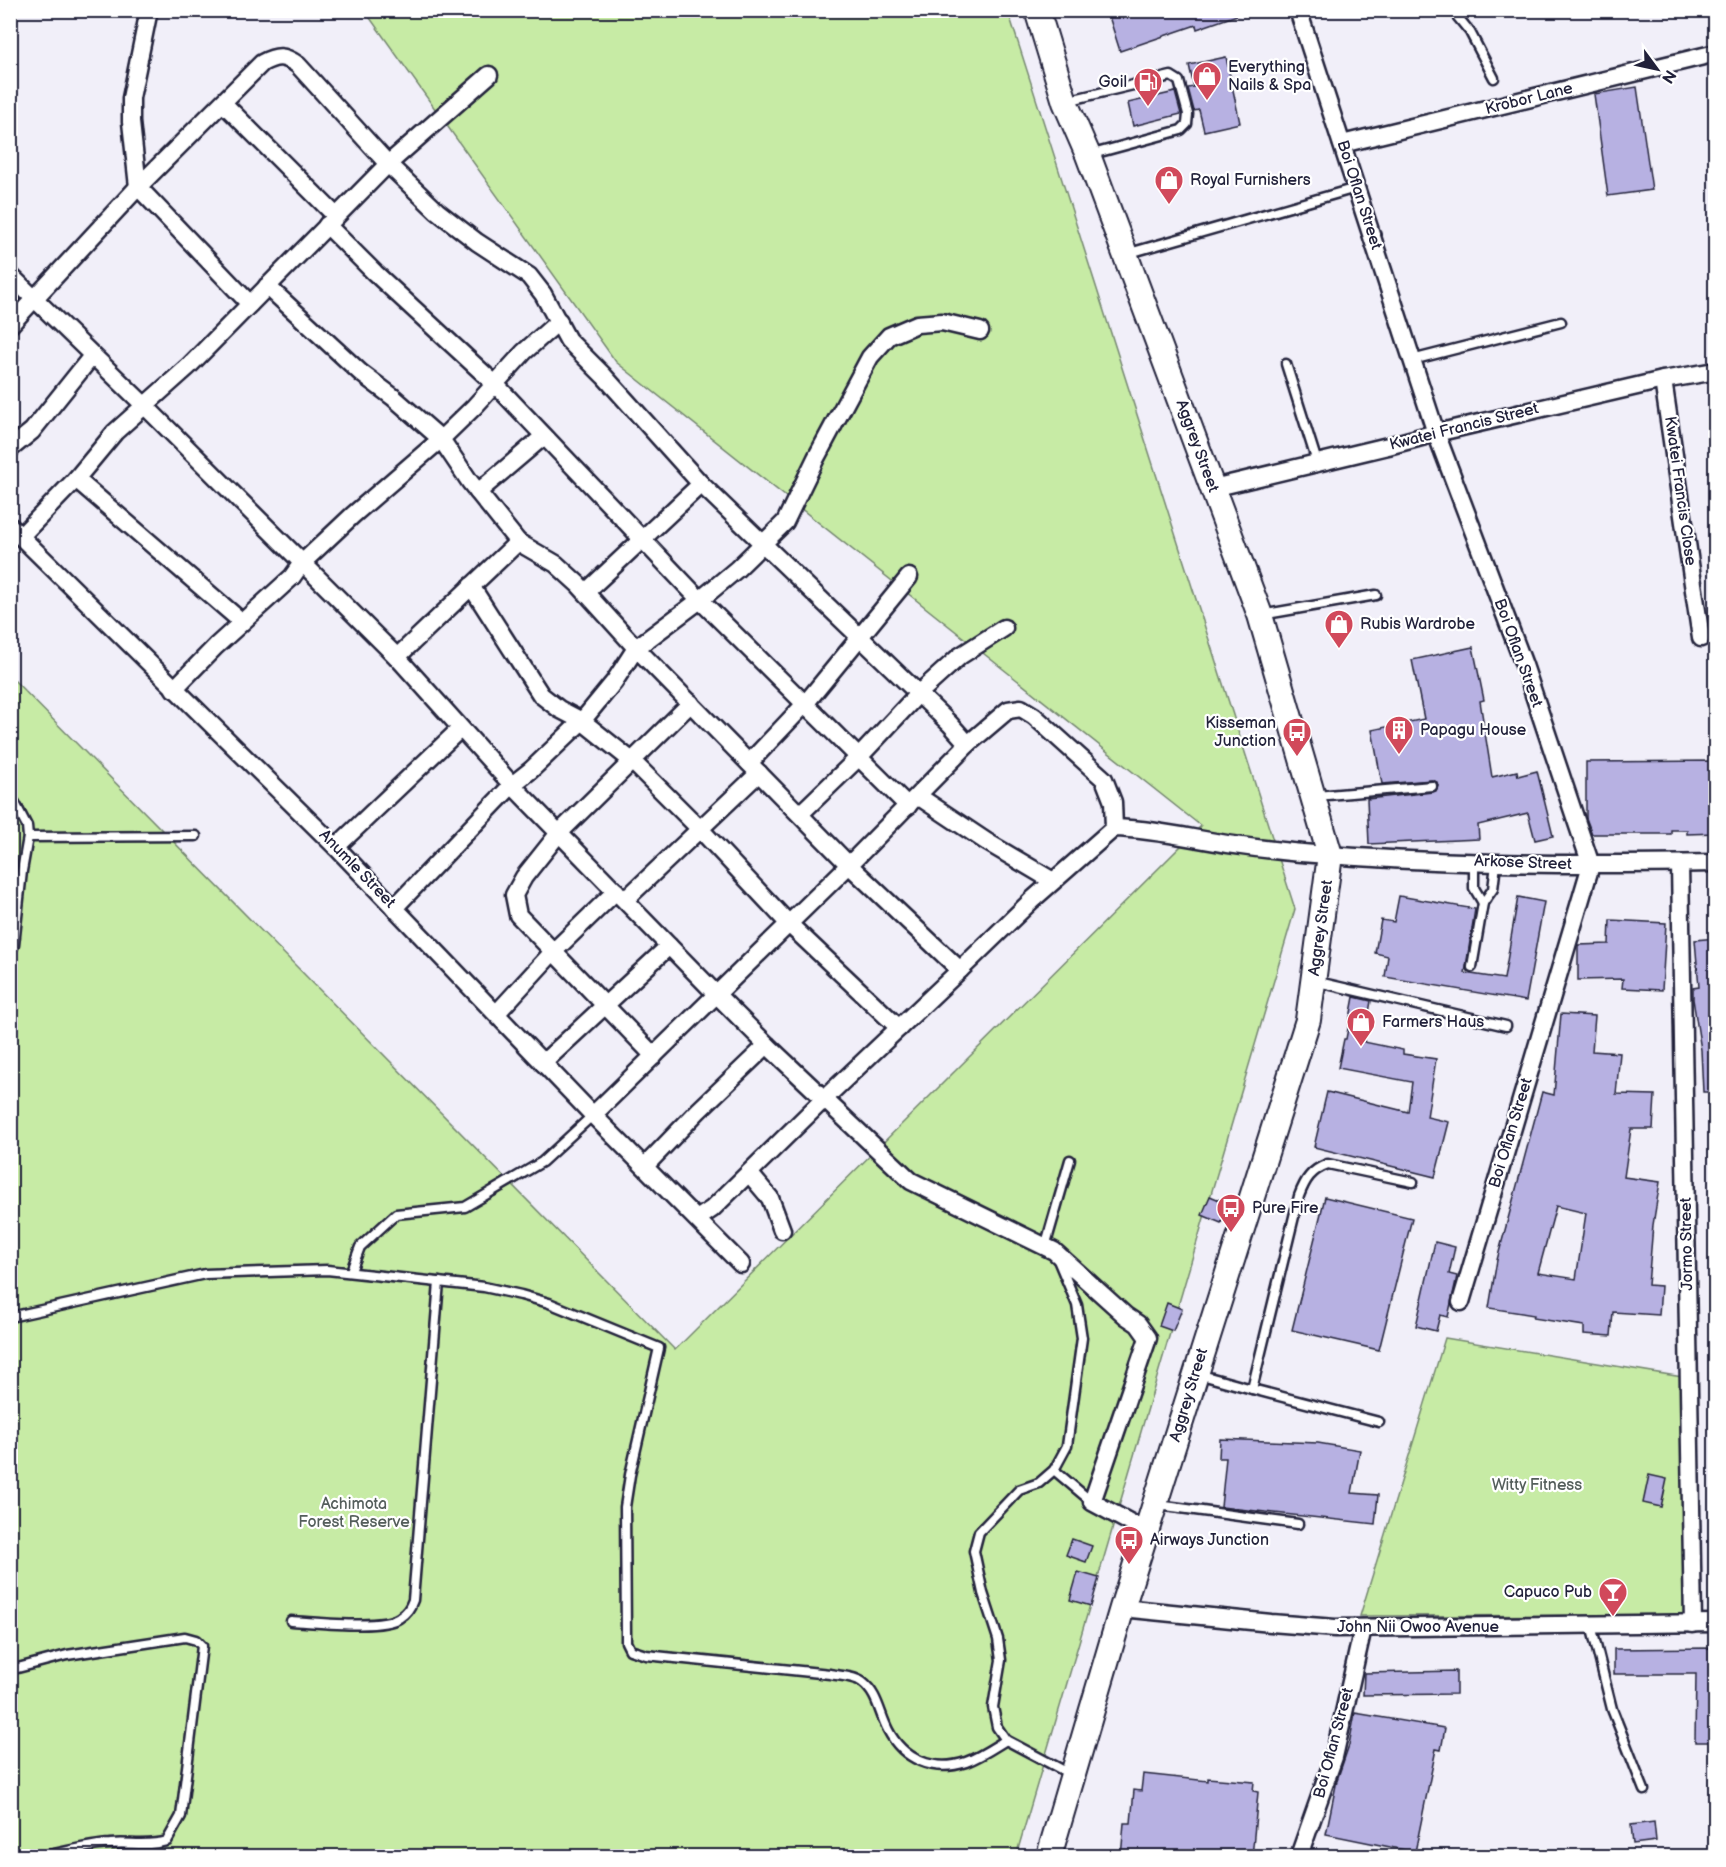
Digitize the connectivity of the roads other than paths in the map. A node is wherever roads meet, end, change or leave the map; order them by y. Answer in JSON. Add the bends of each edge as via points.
{"nodes":[{"id":1,"x":149,"y":10,"type":"edge"},
{"id":2,"x":1037,"y":10,"type":"edge"},
{"id":3,"x":1298,"y":10,"type":"edge"},
{"id":4,"x":1452,"y":10,"type":"edge"},
{"id":5,"x":1716,"y":53,"type":"edge"},
{"id":6,"x":489,"y":75,"type":"dead end"},
{"id":7,"x":1494,"y":78,"type":"dead end"},
{"id":8,"x":1065,"y":102,"type":"junction"},
{"id":9,"x":222,"y":103,"type":"junction"},
{"id":10,"x":1342,"y":144,"type":"junction"},
{"id":11,"x":1088,"y":155,"type":"junction"},
{"id":12,"x":388,"y":164,"type":"junction"},
{"id":13,"x":138,"y":187,"type":"junction"},
{"id":14,"x":1356,"y":188,"type":"junction"},
{"id":15,"x":331,"y":220,"type":"junction"},
{"id":16,"x":1125,"y":254,"type":"junction"},
{"id":17,"x":10,"y":275,"type":"edge"},
{"id":18,"x":267,"y":286,"type":"junction"},
{"id":19,"x":35,"y":301,"type":"junction"},
{"id":20,"x":250,"y":304,"type":"junction"},
{"id":21,"x":559,"y":321,"type":"junction"},
{"id":22,"x":1562,"y":322,"type":"dead end"},
{"id":23,"x":10,"y":326,"type":"edge"},
{"id":24,"x":980,"y":331,"type":"dead end"},
{"id":25,"x":92,"y":356,"type":"junction"},
{"id":26,"x":1412,"y":360,"type":"junction"},
{"id":27,"x":1286,"y":364,"type":"dead end"},
{"id":28,"x":1716,"y":372,"type":"edge"},
{"id":29,"x":1663,"y":380,"type":"junction"},
{"id":30,"x":495,"y":384,"type":"junction"},
{"id":31,"x":144,"y":405,"type":"junction"},
{"id":32,"x":1436,"y":433,"type":"junction"},
{"id":33,"x":544,"y":436,"type":"junction"},
{"id":34,"x":441,"y":440,"type":"junction"},
{"id":35,"x":10,"y":450,"type":"edge"},
{"id":36,"x":1317,"y":462,"type":"junction"},
{"id":37,"x":76,"y":479,"type":"junction"},
{"id":38,"x":701,"y":484,"type":"junction"},
{"id":39,"x":1212,"y":488,"type":"junction"},
{"id":40,"x":478,"y":492,"type":"junction"},
{"id":41,"x":16,"y":531,"type":"edge"},
{"id":42,"x":641,"y":538,"type":"junction"},
{"id":43,"x":518,"y":542,"type":"junction"},
{"id":44,"x":763,"y":544,"type":"junction"},
{"id":45,"x":302,"y":563,"type":"junction"},
{"id":46,"x":909,"y":577,"type":"dead end"},
{"id":47,"x":471,"y":586,"type":"junction"},
{"id":48,"x":586,"y":592,"type":"junction"},
{"id":49,"x":1376,"y":595,"type":"dead end"},
{"id":50,"x":700,"y":600,"type":"junction"},
{"id":51,"x":1260,"y":615,"type":"junction"},
{"id":52,"x":243,"y":622,"type":"junction"},
{"id":53,"x":1004,"y":628,"type":"dead end"},
{"id":54,"x":1701,"y":638,"type":"dead end"},
{"id":55,"x":860,"y":639,"type":"junction"},
{"id":56,"x":636,"y":648,"type":"junction"},
{"id":57,"x":397,"y":657,"type":"junction"},
{"id":58,"x":174,"y":689,"type":"junction"},
{"id":59,"x":918,"y":694,"type":"junction"},
{"id":60,"x":691,"y":703,"type":"junction"},
{"id":61,"x":805,"y":704,"type":"junction"},
{"id":62,"x":582,"y":721,"type":"junction"},
{"id":63,"x":460,"y":729,"type":"junction"},
{"id":64,"x":968,"y":744,"type":"junction"},
{"id":65,"x":859,"y":757,"type":"junction"},
{"id":66,"x":632,"y":761,"type":"junction"},
{"id":67,"x":754,"y":768,"type":"junction"},
{"id":68,"x":512,"y":786,"type":"junction"},
{"id":69,"x":1432,"y":786,"type":"dead end"},
{"id":70,"x":1313,"y":796,"type":"junction"},
{"id":71,"x":10,"y":799,"type":"edge"},
{"id":72,"x":913,"y":801,"type":"junction"},
{"id":73,"x":800,"y":814,"type":"junction"},
{"id":74,"x":1114,"y":828,"type":"junction"},
{"id":75,"x":700,"y":829,"type":"junction"},
{"id":76,"x":559,"y":833,"type":"junction"},
{"id":77,"x":196,"y":836,"type":"dead end"},
{"id":78,"x":28,"y":837,"type":"junction"},
{"id":79,"x":336,"y":848,"type":"junction"},
{"id":80,"x":1330,"y":855,"type":"junction"},
{"id":81,"x":1474,"y":862,"type":"junction"},
{"id":82,"x":1716,"y":863,"type":"edge"},
{"id":83,"x":1496,"y":864,"type":"junction"},
{"id":84,"x":1680,"y":864,"type":"junction"},
{"id":85,"x":849,"y":865,"type":"junction"},
{"id":86,"x":1591,"y":865,"type":"junction"},
{"id":87,"x":1053,"y":881,"type":"junction"},
{"id":88,"x":620,"y":896,"type":"junction"},
{"id":89,"x":1483,"y":903,"type":"junction"},
{"id":90,"x":394,"y":908,"type":"junction"},
{"id":91,"x":789,"y":924,"type":"junction"},
{"id":92,"x":669,"y":946,"type":"junction"},
{"id":93,"x":10,"y":952,"type":"edge"},
{"id":94,"x":552,"y":952,"type":"junction"},
{"id":95,"x":1472,"y":967,"type":"dead end"},
{"id":96,"x":960,"y":970,"type":"junction"},
{"id":97,"x":1314,"y":981,"type":"junction"},
{"id":98,"x":716,"y":994,"type":"junction"},
{"id":99,"x":605,"y":1005,"type":"junction"},
{"id":100,"x":497,"y":1013,"type":"junction"},
{"id":101,"x":1506,"y":1026,"type":"dead end"},
{"id":102,"x":899,"y":1028,"type":"junction"},
{"id":103,"x":767,"y":1045,"type":"junction"},
{"id":104,"x":654,"y":1056,"type":"junction"},
{"id":105,"x":543,"y":1063,"type":"junction"},
{"id":106,"x":825,"y":1098,"type":"junction"},
{"id":107,"x":593,"y":1115,"type":"junction"},
{"id":108,"x":1070,"y":1160,"type":"dead end"},
{"id":109,"x":645,"y":1166,"type":"junction"},
{"id":110,"x":749,"y":1173,"type":"junction"},
{"id":111,"x":1413,"y":1182,"type":"dead end"},
{"id":112,"x":697,"y":1219,"type":"junction"},
{"id":113,"x":782,"y":1230,"type":"dead end"},
{"id":114,"x":1050,"y":1249,"type":"junction"},
{"id":115,"x":741,"y":1264,"type":"dead end"},
{"id":116,"x":351,"y":1271,"type":"junction"},
{"id":117,"x":439,"y":1282,"type":"junction"},
{"id":118,"x":1461,"y":1302,"type":"dead end"},
{"id":119,"x":10,"y":1317,"type":"edge"},
{"id":120,"x":1195,"y":1373,"type":"junction"},
{"id":121,"x":1252,"y":1389,"type":"junction"},
{"id":122,"x":1379,"y":1422,"type":"dead end"},
{"id":123,"x":1054,"y":1470,"type":"junction"},
{"id":124,"x":1092,"y":1502,"type":"junction"},
{"id":125,"x":1154,"y":1504,"type":"junction"},
{"id":126,"x":1298,"y":1524,"type":"dead end"},
{"id":127,"x":1146,"y":1531,"type":"junction"},
{"id":128,"x":1122,"y":1608,"type":"junction"},
{"id":129,"x":291,"y":1621,"type":"dead end"},
{"id":130,"x":1716,"y":1623,"type":"edge"},
{"id":131,"x":1693,"y":1624,"type":"junction"},
{"id":132,"x":1591,"y":1625,"type":"junction"},
{"id":133,"x":1363,"y":1628,"type":"junction"},
{"id":134,"x":10,"y":1670,"type":"edge"},
{"id":135,"x":1006,"y":1740,"type":"junction"},
{"id":136,"x":1073,"y":1775,"type":"junction"},
{"id":137,"x":1644,"y":1790,"type":"dead end"},
{"id":138,"x":44,"y":1857,"type":"edge"},
{"id":139,"x":1049,"y":1857,"type":"edge"},
{"id":140,"x":1299,"y":1857,"type":"edge"}],
"edges":[{"from":1,"to":13,"type":"street","via":[[131,98]]},
{"from":2,"to":8,"type":"main road","name":"Aggrey Street"},
{"from":3,"to":10,"type":"street","name":"Boi Oflan Street"},
{"from":4,"to":7,"type":"lane","via":[[1470,32]]},
{"from":5,"to":10,"type":"street","name":"Krobor Lane"},
{"from":6,"to":12,"type":"street"},
{"from":8,"to":11,"type":"main road","name":"Aggrey Street"},
{"from":8,"to":11,"type":"lane","via":[[1171,76],[1179,81],[1188,114],[1182,130]]},
{"from":9,"to":12,"type":"street","via":[[262,63],[275,56],[287,57]]},
{"from":9,"to":13,"type":"street"},
{"from":9,"to":15,"type":"street"},
{"from":10,"to":14,"type":"street","name":"Boi Oflan Street"},
{"from":11,"to":16,"type":"main road","name":"Aggrey Street"},
{"from":12,"to":15,"type":"street"},
{"from":12,"to":21,"type":"street","via":[[445,217],[529,276]]},
{"from":13,"to":19,"type":"street"},
{"from":13,"to":20,"type":"street"},
{"from":14,"to":16,"type":"lane"},
{"from":14,"to":26,"type":"street","name":"Boi Oflan Street"},
{"from":15,"to":18,"type":"street"},
{"from":15,"to":30,"type":"street","via":[[375,273]]},
{"from":16,"to":39,"type":"main road","name":"Aggrey Street"},
{"from":17,"to":19,"type":"street"},
{"from":18,"to":20,"type":"street"},
{"from":18,"to":34,"type":"street"},
{"from":19,"to":23,"type":"street"},
{"from":19,"to":25,"type":"street"},
{"from":20,"to":31,"type":"street"},
{"from":21,"to":30,"type":"street"},
{"from":21,"to":38,"type":"street","via":[[568,340]]},
{"from":22,"to":26,"type":"lane"},
{"from":24,"to":44,"type":"street","via":[[942,322],[917,324],[889,336],[870,357],[785,522]]},
{"from":25,"to":31,"type":"street"},
{"from":25,"to":35,"type":"street","via":[[32,431]]},
{"from":26,"to":32,"type":"street","name":"Boi Oflan Street"},
{"from":27,"to":36,"type":"lane"},
{"from":28,"to":29,"type":"street","name":"Kwatei Francis Street"},
{"from":29,"to":32,"type":"street","name":"Kwatei Francis Street"},
{"from":29,"to":54,"type":"street","name":"Kwatei Francis Close"},
{"from":30,"to":33,"type":"street"},
{"from":30,"to":34,"type":"street"},
{"from":31,"to":37,"type":"street","via":[[115,432]]},
{"from":31,"to":45,"type":"street"},
{"from":32,"to":36,"type":"street","name":"Kwatei Francis Street"},
{"from":32,"to":86,"type":"street","name":"Boi Oflan Street","via":[[1524,665]]},
{"from":33,"to":40,"type":"street"},
{"from":33,"to":42,"type":"street"},
{"from":34,"to":40,"type":"street"},
{"from":34,"to":45,"type":"street"},
{"from":36,"to":39,"type":"street","name":"Kwatei Francis Street"},
{"from":37,"to":41,"type":"street"},
{"from":37,"to":52,"type":"street"},
{"from":38,"to":42,"type":"street"},
{"from":38,"to":44,"type":"street"},
{"from":39,"to":51,"type":"main road","name":"Aggrey Street"},
{"from":40,"to":43,"type":"street"},
{"from":41,"to":58,"type":"street","name":"Anumle Street"},
{"from":42,"to":48,"type":"street"},
{"from":42,"to":50,"type":"street"},
{"from":43,"to":47,"type":"street"},
{"from":43,"to":48,"type":"street","via":[[556,564]]},
{"from":44,"to":50,"type":"street"},
{"from":44,"to":55,"type":"street"},
{"from":45,"to":52,"type":"street"},
{"from":45,"to":57,"type":"street"},
{"from":46,"to":55,"type":"street"},
{"from":47,"to":57,"type":"street"},
{"from":47,"to":62,"type":"street","via":[[542,695]]},
{"from":48,"to":56,"type":"street"},
{"from":49,"to":51,"type":"lane"},
{"from":50,"to":56,"type":"street"},
{"from":50,"to":61,"type":"street"},
{"from":51,"to":70,"type":"main road","name":"Aggrey Street"},
{"from":52,"to":58,"type":"street"},
{"from":53,"to":59,"type":"street","via":[[960,656]]},
{"from":55,"to":59,"type":"street"},
{"from":55,"to":61,"type":"street"},
{"from":56,"to":60,"type":"street"},
{"from":56,"to":62,"type":"street"},
{"from":57,"to":63,"type":"street"},
{"from":58,"to":79,"type":"street","name":"Anumle Street"},
{"from":59,"to":64,"type":"street"},
{"from":59,"to":65,"type":"street"},
{"from":60,"to":66,"type":"street"},
{"from":60,"to":67,"type":"street"},
{"from":61,"to":65,"type":"street"},
{"from":61,"to":67,"type":"street"},
{"from":62,"to":66,"type":"street"},
{"from":62,"to":68,"type":"street"},
{"from":63,"to":68,"type":"street"},
{"from":63,"to":79,"type":"street"},
{"from":64,"to":72,"type":"street"},
{"from":64,"to":74,"type":"street","via":[[1008,710],[1021,708],[1104,779],[1113,802]]},
{"from":65,"to":72,"type":"street"},
{"from":65,"to":73,"type":"street"},
{"from":66,"to":75,"type":"street"},
{"from":66,"to":76,"type":"street"},
{"from":67,"to":73,"type":"street"},
{"from":67,"to":75,"type":"street"},
{"from":68,"to":76,"type":"street"},
{"from":68,"to":90,"type":"street"},
{"from":69,"to":70,"type":"lane"},
{"from":70,"to":80,"type":"main road","name":"Aggrey Street"},
{"from":71,"to":78,"type":"lane","via":[[27,826]]},
{"from":72,"to":85,"type":"street"},
{"from":72,"to":87,"type":"street"},
{"from":73,"to":85,"type":"street"},
{"from":74,"to":80,"type":"street","name":"Arkose Street"},
{"from":74,"to":87,"type":"street"},
{"from":75,"to":88,"type":"street"},
{"from":75,"to":91,"type":"street"},
{"from":76,"to":88,"type":"street"},
{"from":76,"to":94,"type":"street","via":[[514,895],[518,915]]},
{"from":77,"to":78,"type":"lane"},
{"from":78,"to":93,"type":"lane"},
{"from":79,"to":90,"type":"street","name":"Anumle Street"},
{"from":80,"to":81,"type":"street","name":"Arkose Street"},
{"from":80,"to":97,"type":"main road","name":"Aggrey Street"},
{"from":81,"to":83,"type":"street","name":"Arkose Street"},
{"from":81,"to":89,"type":"lane","via":[[1474,888]]},
{"from":82,"to":84,"type":"street","name":"Arkose Street"},
{"from":83,"to":86,"type":"street","name":"Arkose Street"},
{"from":83,"to":89,"type":"lane","via":[[1493,889]]},
{"from":84,"to":86,"type":"street","name":"Arkose Street"},
{"from":84,"to":131,"type":"street","name":"Jormo Street"},
{"from":85,"to":91,"type":"street"},
{"from":85,"to":96,"type":"street"},
{"from":86,"to":118,"type":"street","name":"Boi Oflan Street"},
{"from":87,"to":96,"type":"street"},
{"from":88,"to":92,"type":"street"},
{"from":88,"to":94,"type":"street"},
{"from":89,"to":95,"type":"lane"},
{"from":90,"to":100,"type":"street","name":"Anumle Street"},
{"from":91,"to":98,"type":"street"},
{"from":91,"to":102,"type":"street"},
{"from":92,"to":98,"type":"street"},
{"from":92,"to":99,"type":"street"},
{"from":94,"to":99,"type":"street"},
{"from":94,"to":100,"type":"street"},
{"from":96,"to":102,"type":"street"},
{"from":97,"to":101,"type":"lane"},
{"from":97,"to":120,"type":"main road","name":"Aggrey Street","via":[[1308,1020]]},
{"from":98,"to":103,"type":"street"},
{"from":98,"to":104,"type":"street"},
{"from":99,"to":104,"type":"street"},
{"from":99,"to":105,"type":"street"},
{"from":100,"to":105,"type":"street","name":"Anumle Street"},
{"from":102,"to":106,"type":"street"},
{"from":103,"to":106,"type":"street"},
{"from":103,"to":109,"type":"street"},
{"from":104,"to":107,"type":"street"},
{"from":105,"to":107,"type":"street","name":"Anumle Street"},
{"from":106,"to":110,"type":"street"},
{"from":106,"to":114,"type":"street","via":[[911,1181]]},
{"from":107,"to":109,"type":"street","name":"Anumle Street"},
{"from":107,"to":116,"type":"lane","via":[[542,1162],[465,1207],[396,1214],[360,1247]]},
{"from":108,"to":114,"type":"lane"},
{"from":109,"to":112,"type":"street","name":"Anumle Street"},
{"from":110,"to":112,"type":"street"},
{"from":110,"to":113,"type":"street","via":[[770,1198]]},
{"from":111,"to":121,"type":"lane","via":[[1328,1164],[1316,1168],[1305,1180]]},
{"from":112,"to":115,"type":"street","name":"Anumle Street"},
{"from":114,"to":123,"type":"lane","via":[[1077,1305],[1082,1338],[1067,1446]]},
{"from":114,"to":124,"type":"street","via":[[1138,1324],[1148,1338]]},
{"from":116,"to":117,"type":"lane"},
{"from":116,"to":119,"type":"lane","via":[[205,1274]]},
{"from":117,"to":129,"type":"lane","via":[[413,1600],[398,1619],[380,1624]]},
{"from":117,"to":135,"type":"lane","via":[[484,1287],[549,1303],[659,1348],[625,1507],[626,1642],[630,1650],[646,1656],[860,1680],[873,1693],[897,1746],[921,1762],[950,1766],[967,1762]]},
{"from":120,"to":121,"type":"lane"},
{"from":120,"to":125,"type":"main road","name":"Aggrey Street"},
{"from":121,"to":122,"type":"lane"},
{"from":123,"to":124,"type":"lane"},
{"from":123,"to":135,"type":"lane","via":[[1039,1483],[1019,1490],[979,1532],[974,1551],[998,1639],[1001,1660],[993,1707],[997,1727]]},
{"from":124,"to":127,"type":"street"},
{"from":125,"to":126,"type":"lane"},
{"from":125,"to":127,"type":"main road","name":"Aggrey Street"},
{"from":127,"to":128,"type":"main road","name":"Aggrey Street"},
{"from":128,"to":133,"type":"street","name":"John Nii Owoo Avenue"},
{"from":128,"to":136,"type":"main road","name":"Aggrey Street"},
{"from":130,"to":131,"type":"street","name":"John Nii Owoo Avenue"},
{"from":131,"to":132,"type":"street","name":"John Nii Owoo Avenue"},
{"from":132,"to":133,"type":"street","name":"John Nii Owoo Avenue"},
{"from":132,"to":137,"type":"lane","via":[[1612,1709]]},
{"from":133,"to":140,"type":"street","name":"Boi Oflan Street","via":[[1334,1757]]},
{"from":134,"to":138,"type":"lane","via":[[67,1655],[185,1637],[202,1646],[181,1816],[167,1841],[154,1845],[112,1843]]},
{"from":135,"to":136,"type":"lane"},
{"from":136,"to":139,"type":"main road","name":"Aggrey Street"}]}
